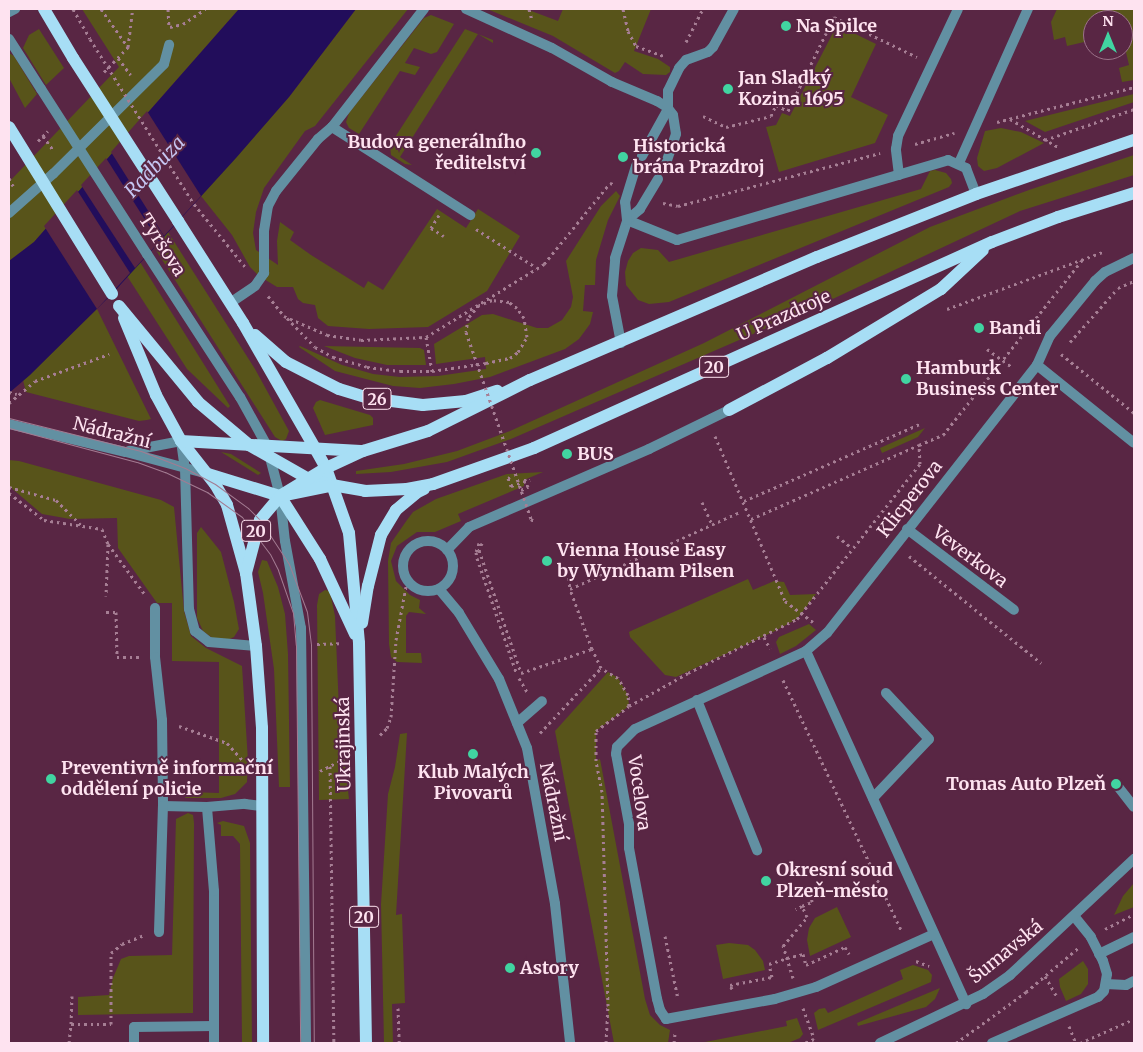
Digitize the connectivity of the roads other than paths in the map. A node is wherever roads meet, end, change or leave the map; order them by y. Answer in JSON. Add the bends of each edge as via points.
{"nodes":[{"id":1,"x":14,"y":9,"type":"edge"},
{"id":2,"x":44,"y":9,"type":"edge"},
{"id":3,"x":424,"y":9,"type":"edge"},
{"id":4,"x":466,"y":9,"type":"edge"},
{"id":5,"x":734,"y":9,"type":"edge"},
{"id":6,"x":958,"y":9,"type":"edge"},
{"id":7,"x":1028,"y":9,"type":"edge"},
{"id":8,"x":9,"y":12,"type":"edge"},
{"id":9,"x":9,"y":39,"type":"edge"},
{"id":10,"x":169,"y":45,"type":"dead end"},
{"id":11,"x":668,"y":109,"type":"junction"},
{"id":12,"x":9,"y":127,"type":"edge"},
{"id":13,"x":332,"y":128,"type":"junction"},
{"id":14,"x":1134,"y":140,"type":"edge"},
{"id":15,"x":642,"y":156,"type":"dead end"},
{"id":16,"x":959,"y":163,"type":"junction"},
{"id":17,"x":636,"y":166,"type":"dead end"},
{"id":18,"x":664,"y":168,"type":"dead end"},
{"id":19,"x":898,"y":174,"type":"junction"},
{"id":20,"x":658,"y":178,"type":"dead end"},
{"id":21,"x":1134,"y":193,"type":"edge"},
{"id":22,"x":976,"y":194,"type":"junction"},
{"id":23,"x":9,"y":214,"type":"edge"},
{"id":24,"x":470,"y":215,"type":"dead end"},
{"id":25,"x":626,"y":220,"type":"junction"},
{"id":26,"x":992,"y":242,"type":"junction"},
{"id":27,"x":1134,"y":258,"type":"edge"},
{"id":28,"x":230,"y":303,"type":"junction"},
{"id":29,"x":119,"y":306,"type":"junction"},
{"id":30,"x":243,"y":323,"type":"junction"},
{"id":31,"x":621,"y":342,"type":"junction"},
{"id":32,"x":1037,"y":365,"type":"junction"},
{"id":33,"x":530,"y":380,"type":"junction"},
{"id":34,"x":730,"y":410,"type":"joint"},
{"id":35,"x":9,"y":424,"type":"edge"},
{"id":36,"x":181,"y":442,"type":"junction"},
{"id":37,"x":1134,"y":443,"type":"edge"},
{"id":38,"x":249,"y":445,"type":"junction"},
{"id":39,"x":266,"y":446,"type":"junction"},
{"id":40,"x":316,"y":450,"type":"junction"},
{"id":41,"x":363,"y":451,"type":"junction"},
{"id":42,"x":126,"y":452,"type":"junction"},
{"id":43,"x":271,"y":459,"type":"junction"},
{"id":44,"x":185,"y":468,"type":"junction"},
{"id":45,"x":326,"y":468,"type":"junction"},
{"id":46,"x":208,"y":474,"type":"junction"},
{"id":47,"x":307,"y":478,"type":"junction"},
{"id":48,"x":433,"y":484,"type":"junction"},
{"id":49,"x":332,"y":485,"type":"junction"},
{"id":50,"x":280,"y":496,"type":"junction"},
{"id":51,"x":907,"y":529,"type":"junction"},
{"id":52,"x":447,"y":550,"type":"junction"},
{"id":53,"x":246,"y":572,"type":"junction"},
{"id":54,"x":439,"y":589,"type":"junction"},
{"id":55,"x":155,"y":608,"type":"road end"},
{"id":56,"x":1014,"y":610,"type":"dead end"},
{"id":57,"x":359,"y":643,"type":"junction"},
{"id":58,"x":256,"y":646,"type":"junction"},
{"id":59,"x":806,"y":651,"type":"junction"},
{"id":60,"x":886,"y":693,"type":"dead end"},
{"id":61,"x":697,"y":700,"type":"junction"},
{"id":62,"x":538,"y":704,"type":"road end"},
{"id":63,"x":517,"y":723,"type":"junction"},
{"id":64,"x":1116,"y":784,"type":"dead end"},
{"id":65,"x":873,"y":798,"type":"junction"},
{"id":66,"x":163,"y":806,"type":"junction"},
{"id":67,"x":262,"y":806,"type":"junction"},
{"id":68,"x":207,"y":807,"type":"junction"},
{"id":69,"x":1134,"y":807,"type":"edge"},
{"id":70,"x":757,"y":850,"type":"dead end"},
{"id":71,"x":1134,"y":859,"type":"edge"},
{"id":72,"x":1074,"y":916,"type":"junction"},
{"id":73,"x":159,"y":932,"type":"road end"},
{"id":74,"x":934,"y":934,"type":"junction"},
{"id":75,"x":1134,"y":937,"type":"edge"},
{"id":76,"x":1099,"y":954,"type":"junction"},
{"id":77,"x":1134,"y":981,"type":"edge"},
{"id":78,"x":1106,"y":984,"type":"junction"},
{"id":79,"x":966,"y":1004,"type":"junction"},
{"id":80,"x":214,"y":1026,"type":"junction"},
{"id":81,"x":134,"y":1043,"type":"edge"},
{"id":82,"x":214,"y":1043,"type":"edge"},
{"id":83,"x":263,"y":1043,"type":"edge"},
{"id":84,"x":306,"y":1043,"type":"edge"},
{"id":85,"x":366,"y":1043,"type":"edge"},
{"id":86,"x":570,"y":1043,"type":"edge"},
{"id":87,"x":880,"y":1043,"type":"edge"},
{"id":88,"x":992,"y":1043,"type":"edge"}],
"edges":[{"from":1,"to":8,"type":"street"},
{"from":2,"to":28,"type":"main road","name":"Tyršova","number":"26","bridge":true},
{"from":3,"to":13,"type":"street"},
{"from":4,"to":11,"type":"street","via":[[552,48]]},
{"from":5,"to":11,"type":"street","via":[[712,48],[686,60],[679,68],[668,91]]},
{"from":6,"to":19,"type":"street","via":[[898,136]]},
{"from":7,"to":16,"type":"street"},
{"from":9,"to":39,"type":"street","name":"Tyršova","bridge":true,"via":[[240,397]]},
{"from":10,"to":23,"type":"street","via":[[164,64]]},
{"from":11,"to":15,"type":"street"},
{"from":11,"to":18,"type":"street","via":[[676,124],[676,134]]},
{"from":12,"to":29,"type":"main road","bridge":true},
{"from":13,"to":24,"type":"street"},
{"from":13,"to":28,"type":"street","via":[[318,139],[276,191],[268,206],[264,231],[264,273],[254,286]]},
{"from":14,"to":22,"type":"main road","number":"20"},
{"from":16,"to":19,"type":"street","via":[[948,160]]},
{"from":16,"to":22,"type":"street","via":[[966,168]]},
{"from":17,"to":25,"type":"street","via":[[625,202]]},
{"from":19,"to":25,"type":"street","via":[[677,240]]},
{"from":20,"to":25,"type":"street","via":[[640,209]]},
{"from":21,"to":26,"type":"main road","name":"U Prazdroje","number":"20"},
{"from":22,"to":31,"type":"main road","number":"20","via":[[817,257]]},
{"from":25,"to":31,"type":"street","via":[[615,258],[612,296]]},
{"from":26,"to":34,"type":"main road","via":[[941,289],[827,358]]},
{"from":26,"to":48,"type":"main road","name":"U Prazdroje","number":"20","via":[[534,448]]},
{"from":27,"to":32,"type":"street","name":"Klicperova","via":[[1105,272],[1095,282],[1050,336]]},
{"from":28,"to":30,"type":"main road","name":"Tyršova","number":"26"},
{"from":29,"to":36,"type":"main road","via":[[156,395]]},
{"from":29,"to":38,"type":"main road","via":[[198,402]]},
{"from":30,"to":33,"type":"main road","name":"Tyršova","number":"26","via":[[286,362],[339,389],[368,398],[423,405],[466,401]]},
{"from":30,"to":40,"type":"main road","name":"Tyršova"},
{"from":31,"to":33,"type":"main road","number":"20"},
{"from":32,"to":37,"type":"street"},
{"from":32,"to":51,"type":"street","name":"Klicperova"},
{"from":33,"to":41,"type":"main road","number":"20","via":[[428,431]]},
{"from":34,"to":52,"type":"street","via":[[649,450],[470,527]]},
{"from":35,"to":42,"type":"street","name":"Nádražní"},
{"from":36,"to":38,"type":"main road"},
{"from":36,"to":42,"type":"street"},
{"from":36,"to":44,"type":"street"},
{"from":36,"to":46,"type":"main road"},
{"from":38,"to":39,"type":"main road"},
{"from":38,"to":43,"type":"main road","name":"U Prazdroje"},
{"from":39,"to":40,"type":"main road"},
{"from":39,"to":43,"type":"street"},
{"from":40,"to":41,"type":"main road"},
{"from":40,"to":45,"type":"main road","name":"Ukrajinská"},
{"from":41,"to":45,"type":"main road","number":"20"},
{"from":42,"to":44,"type":"street","name":"Nádražní"},
{"from":43,"to":47,"type":"main road","name":"U Prazdroje"},
{"from":43,"to":50,"type":"street"},
{"from":44,"to":46,"type":"street","name":"Nádražní"},
{"from":44,"to":58,"type":"street","via":[[189,609],[195,631],[209,642]]},
{"from":45,"to":47,"type":"main road","number":"20"},
{"from":45,"to":49,"type":"main road","name":"Ukrajinská"},
{"from":46,"to":50,"type":"main road"},
{"from":46,"to":53,"type":"main road","via":[[227,505]]},
{"from":47,"to":49,"type":"main road","name":"U Prazdroje"},
{"from":47,"to":50,"type":"main road","number":"20"},
{"from":48,"to":49,"type":"main road","name":"U Prazdroje","via":[[365,491]]},
{"from":48,"to":57,"type":"main road","number":"20","via":[[405,500],[381,535],[368,586]]},
{"from":49,"to":50,"type":"main road"},
{"from":49,"to":57,"type":"main road","name":"Ukrajinská","via":[[349,533]]},
{"from":50,"to":53,"type":"main road","number":"20","via":[[260,520]]},
{"from":50,"to":57,"type":"main road","via":[[320,559]]},
{"from":50,"to":84,"type":"street","via":[[301,628]]},
{"from":51,"to":56,"type":"street","name":"Veverkova"},
{"from":51,"to":59,"type":"street","name":"Klicperova","via":[[827,633]]},
{"from":52,"to":54,"type":"street","via":[[452,572],[450,579]]},
{"from":52,"to":54,"type":"street","via":[[434,542],[417,544],[410,549],[403,565],[404,573],[414,587],[430,591]]},
{"from":53,"to":58,"type":"main road","number":"20"},
{"from":54,"to":63,"type":"street","name":"Nádražní","via":[[459,613],[499,680]]},
{"from":55,"to":66,"type":"street"},
{"from":57,"to":85,"type":"main road","name":"Ukrajinská","number":"20"},
{"from":58,"to":67,"type":"main road","number":"20","via":[[262,728]]},
{"from":59,"to":61,"type":"street","name":"Vocelova"},
{"from":59,"to":65,"type":"street"},
{"from":60,"to":65,"type":"street","via":[[929,739]]},
{"from":61,"to":70,"type":"street"},
{"from":61,"to":74,"type":"street","name":"Vocelova","via":[[635,728],[622,739],[616,754],[629,824],[629,848],[657,999],[666,1019],[775,1000],[816,987]]},
{"from":62,"to":63,"type":"street"},
{"from":63,"to":86,"type":"street","name":"Nádražní","via":[[526,748],[555,904]]},
{"from":64,"to":69,"type":"street"},
{"from":65,"to":74,"type":"street"},
{"from":66,"to":68,"type":"street"},
{"from":66,"to":73,"type":"street"},
{"from":67,"to":68,"type":"street"},
{"from":67,"to":83,"type":"main road","number":"20"},
{"from":68,"to":80,"type":"street","via":[[214,891]]},
{"from":71,"to":72,"type":"street","name":"Šumavská"},
{"from":72,"to":76,"type":"street","via":[[1091,937]]},
{"from":72,"to":79,"type":"street","name":"Šumavská","via":[[1010,974]]},
{"from":74,"to":79,"type":"street"},
{"from":75,"to":76,"type":"street"},
{"from":76,"to":78,"type":"street","via":[[1107,974]]},
{"from":77,"to":78,"type":"street","via":[[1126,985]]},
{"from":78,"to":88,"type":"street","via":[[1098,997]]},
{"from":79,"to":87,"type":"street","name":"Šumavská"},
{"from":80,"to":81,"type":"street","via":[[134,1027]]},
{"from":80,"to":82,"type":"street"}]}
